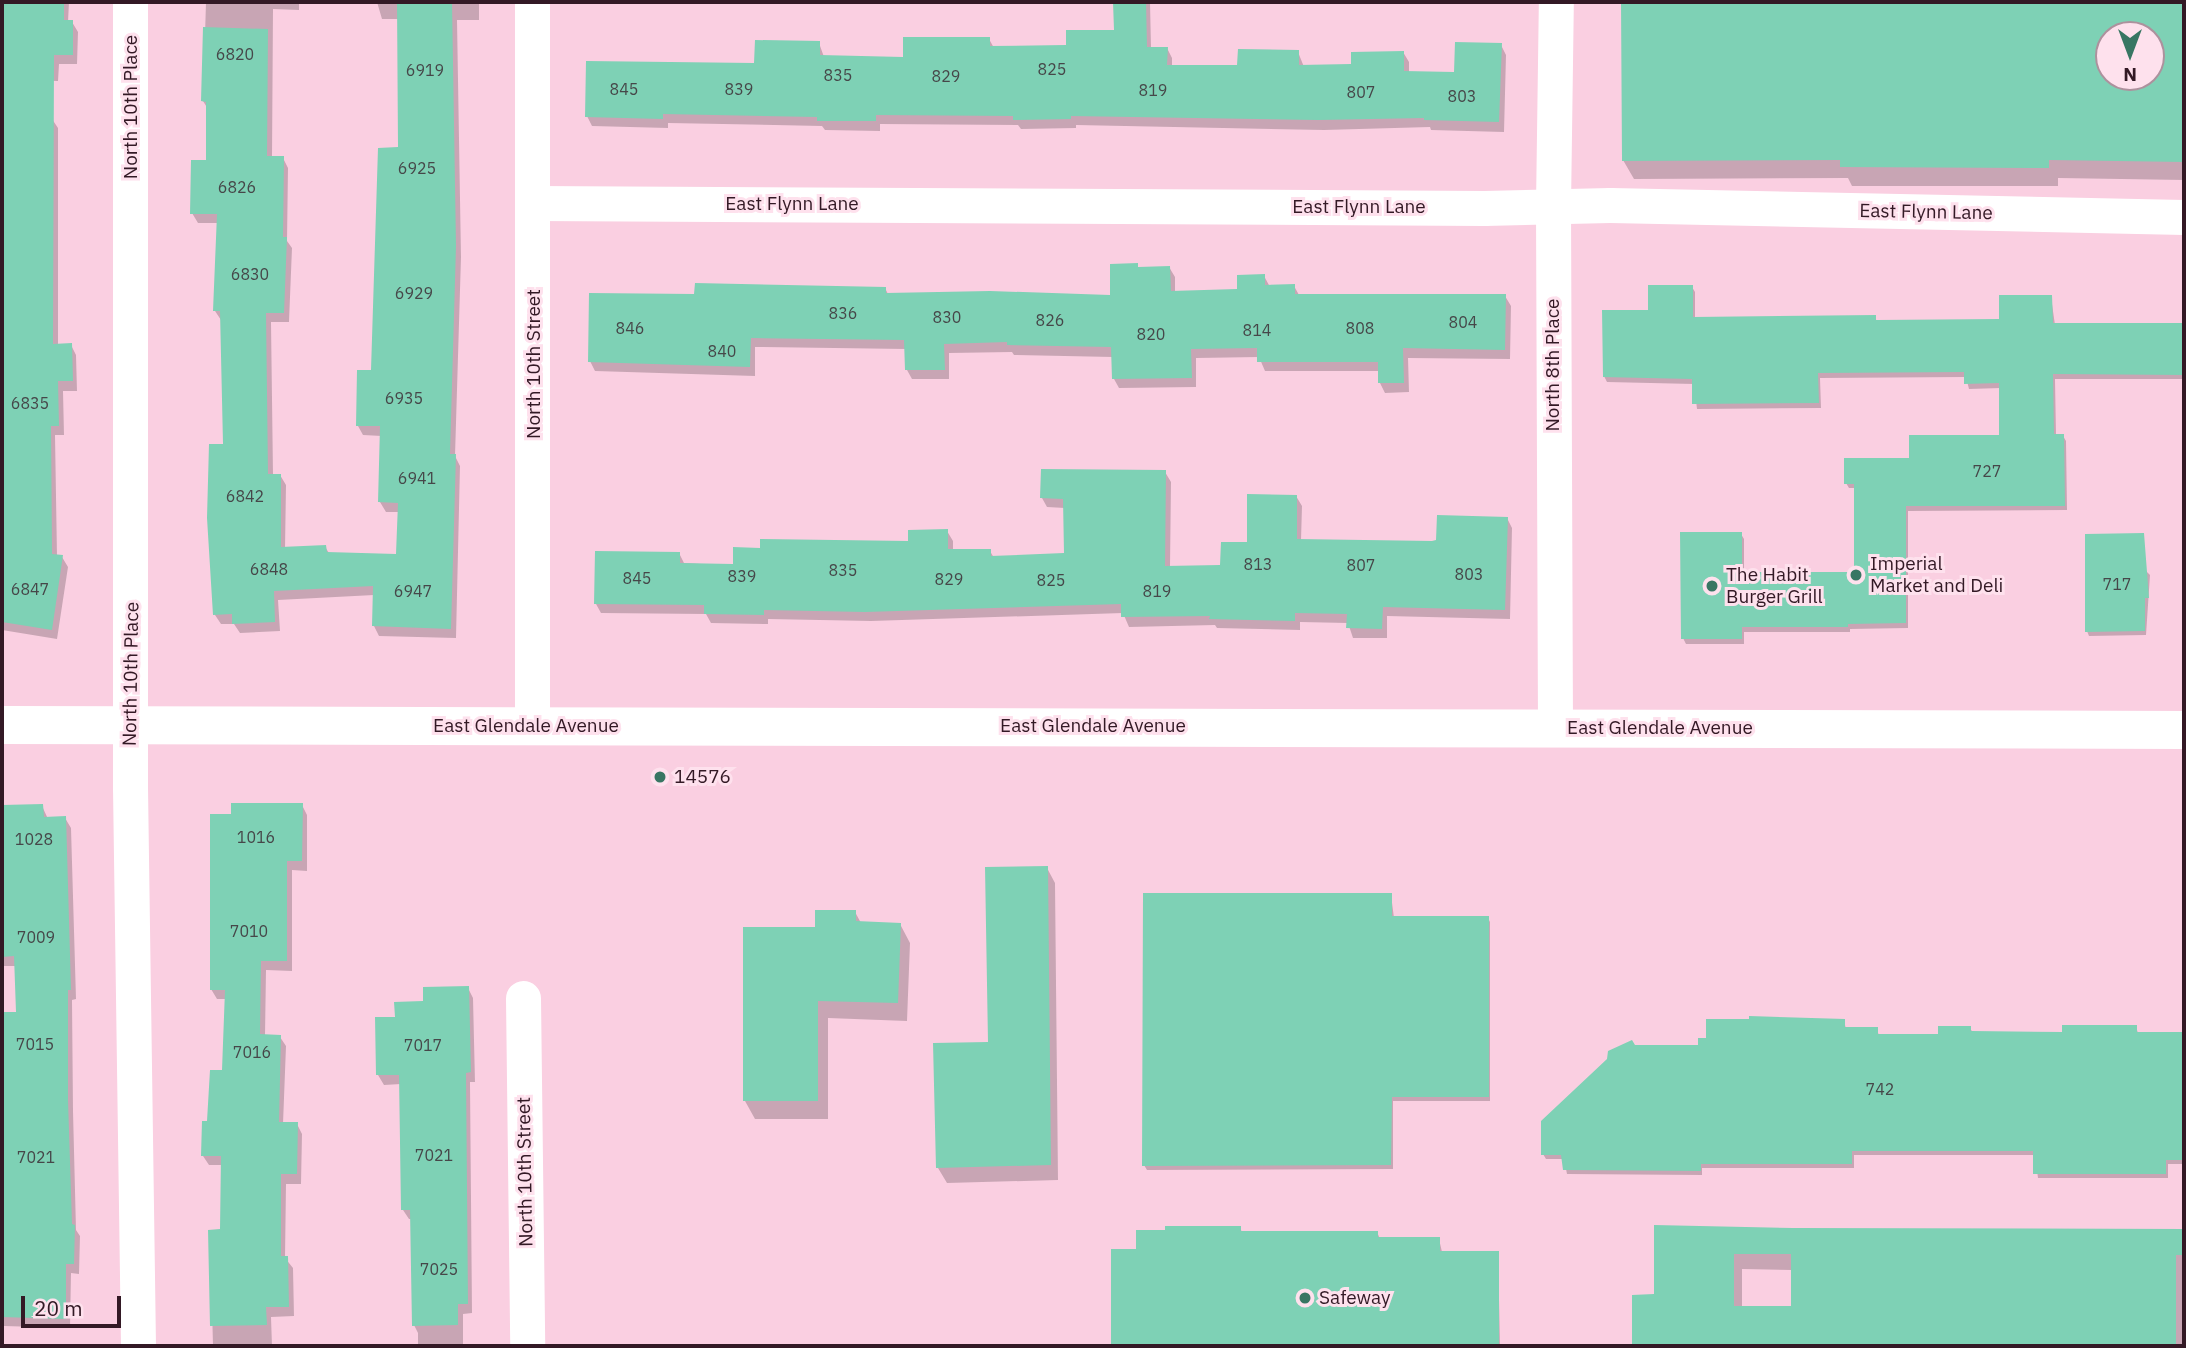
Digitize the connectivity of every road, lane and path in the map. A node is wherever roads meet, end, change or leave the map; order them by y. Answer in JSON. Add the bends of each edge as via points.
{"nodes":[{"id":1,"x":130,"y":2,"type":"edge"},
{"id":2,"x":532,"y":2,"type":"edge"},
{"id":3,"x":1556,"y":2,"type":"edge"},
{"id":4,"x":533,"y":203,"type":"junction"},
{"id":5,"x":1553,"y":206,"type":"junction"},
{"id":6,"x":2184,"y":217,"type":"edge"},
{"id":7,"x":2,"y":725,"type":"edge"},
{"id":8,"x":131,"y":725,"type":"junction"},
{"id":9,"x":533,"y":726,"type":"junction"},
{"id":10,"x":1555,"y":727,"type":"junction"},
{"id":11,"x":2184,"y":730,"type":"edge"},
{"id":12,"x":523,"y":998,"type":"dead end"},
{"id":13,"x":138,"y":1346,"type":"edge"},
{"id":14,"x":527,"y":1346,"type":"edge"}],
"edges":[{"from":1,"to":8,"type":"street","name":"North 10th Place"},
{"from":2,"to":4,"type":"street","name":"North 10th Street"},
{"from":3,"to":5,"type":"street","name":"North 8th Place"},
{"from":4,"to":5,"type":"street","name":"East Flynn Lane"},
{"from":4,"to":9,"type":"street","name":"North 10th Street"},
{"from":5,"to":6,"type":"street","name":"East Flynn Lane"},
{"from":5,"to":10,"type":"street","name":"North 8th Place"},
{"from":7,"to":8,"type":"main road","name":"East Glendale Avenue"},
{"from":8,"to":9,"type":"main road","name":"East Glendale Avenue"},
{"from":8,"to":13,"type":"street","name":"North 10th Place"},
{"from":9,"to":10,"type":"main road","name":"East Glendale Avenue"},
{"from":10,"to":11,"type":"main road","name":"East Glendale Avenue"},
{"from":12,"to":14,"type":"street","name":"North 10th Street"}]}
